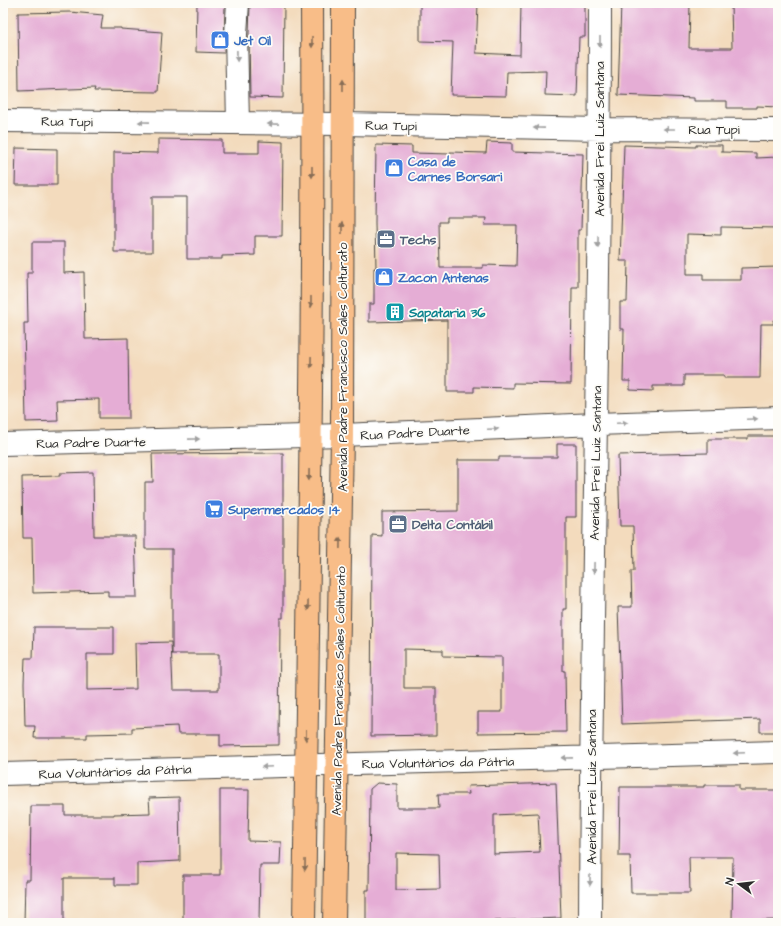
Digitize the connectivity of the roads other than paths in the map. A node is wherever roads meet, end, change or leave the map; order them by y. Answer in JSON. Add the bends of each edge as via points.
{"nodes":[{"id":1,"x":238,"y":3,"type":"edge"},
{"id":2,"x":312,"y":3,"type":"edge"},
{"id":3,"x":343,"y":3,"type":"edge"},
{"id":4,"x":600,"y":3,"type":"edge"},
{"id":5,"x":3,"y":121,"type":"edge"},
{"id":6,"x":238,"y":123,"type":"junction"},
{"id":7,"x":312,"y":124,"type":"junction"},
{"id":8,"x":343,"y":124,"type":"junction"},
{"id":9,"x":600,"y":129,"type":"junction"},
{"id":10,"x":778,"y":130,"type":"edge"},
{"id":11,"x":778,"y":418,"type":"edge"},
{"id":12,"x":596,"y":424,"type":"junction"},
{"id":13,"x":342,"y":435,"type":"junction"},
{"id":14,"x":310,"y":436,"type":"junction"},
{"id":15,"x":3,"y":444,"type":"edge"},
{"id":16,"x":778,"y":752,"type":"edge"},
{"id":17,"x":591,"y":758,"type":"junction"},
{"id":18,"x":336,"y":764,"type":"junction"},
{"id":19,"x":306,"y":766,"type":"junction"},
{"id":20,"x":3,"y":774,"type":"edge"},
{"id":21,"x":304,"y":923,"type":"edge"},
{"id":22,"x":334,"y":923,"type":"edge"},
{"id":23,"x":590,"y":923,"type":"edge"}],
"edges":[{"from":1,"to":6,"type":"street","one_way":true},
{"from":2,"to":7,"type":"main road","one_way":true},
{"from":8,"to":3,"type":"main road","name":"Avenida Padre Francisco Sales Colturato","one_way":true},
{"from":4,"to":9,"type":"street","name":"Avenida Frei Luiz Santana","one_way":true},
{"from":6,"to":5,"type":"street","name":"Rua Tupi","one_way":true},
{"from":7,"to":6,"type":"street","name":"Rua Tupi","one_way":true},
{"from":7,"to":8,"type":"street","name":"Rua Tupi"},
{"from":7,"to":14,"type":"main road","one_way":true},
{"from":9,"to":8,"type":"street","name":"Rua Tupi","one_way":true},
{"from":13,"to":8,"type":"main road","name":"Avenida Padre Francisco Sales Colturato","one_way":true},
{"from":10,"to":9,"type":"street","name":"Rua Tupi","one_way":true},
{"from":9,"to":12,"type":"street","name":"Avenida Frei Luiz Santana","one_way":true},
{"from":12,"to":11,"type":"street","name":"Rua Padre Duarte","one_way":true},
{"from":13,"to":12,"type":"street","name":"Rua Padre Duarte","one_way":true},
{"from":12,"to":17,"type":"street","name":"Avenida Frei Luiz Santana","one_way":true},
{"from":13,"to":14,"type":"street","name":"Rua Padre Duarte"},
{"from":18,"to":13,"type":"main road","name":"Avenida Padre Francisco Sales Colturato","one_way":true},
{"from":15,"to":14,"type":"street","name":"Rua Padre Duarte","one_way":true},
{"from":14,"to":19,"type":"main road","one_way":true},
{"from":16,"to":17,"type":"street","name":"Rua Voluntários da Pátria","one_way":true},
{"from":17,"to":18,"type":"street","name":"Rua Voluntários da Pátria","one_way":true},
{"from":17,"to":23,"type":"street","name":"Avenida Frei Luiz Santana","one_way":true},
{"from":18,"to":19,"type":"street","name":"Rua Voluntários da Pátria"},
{"from":18,"to":22,"type":"main road","name":"Avenida Padre Francisco Sales Colturato"},
{"from":19,"to":20,"type":"street","name":"Rua Voluntários da Pátria","one_way":true},
{"from":19,"to":21,"type":"main road","one_way":true}]}
